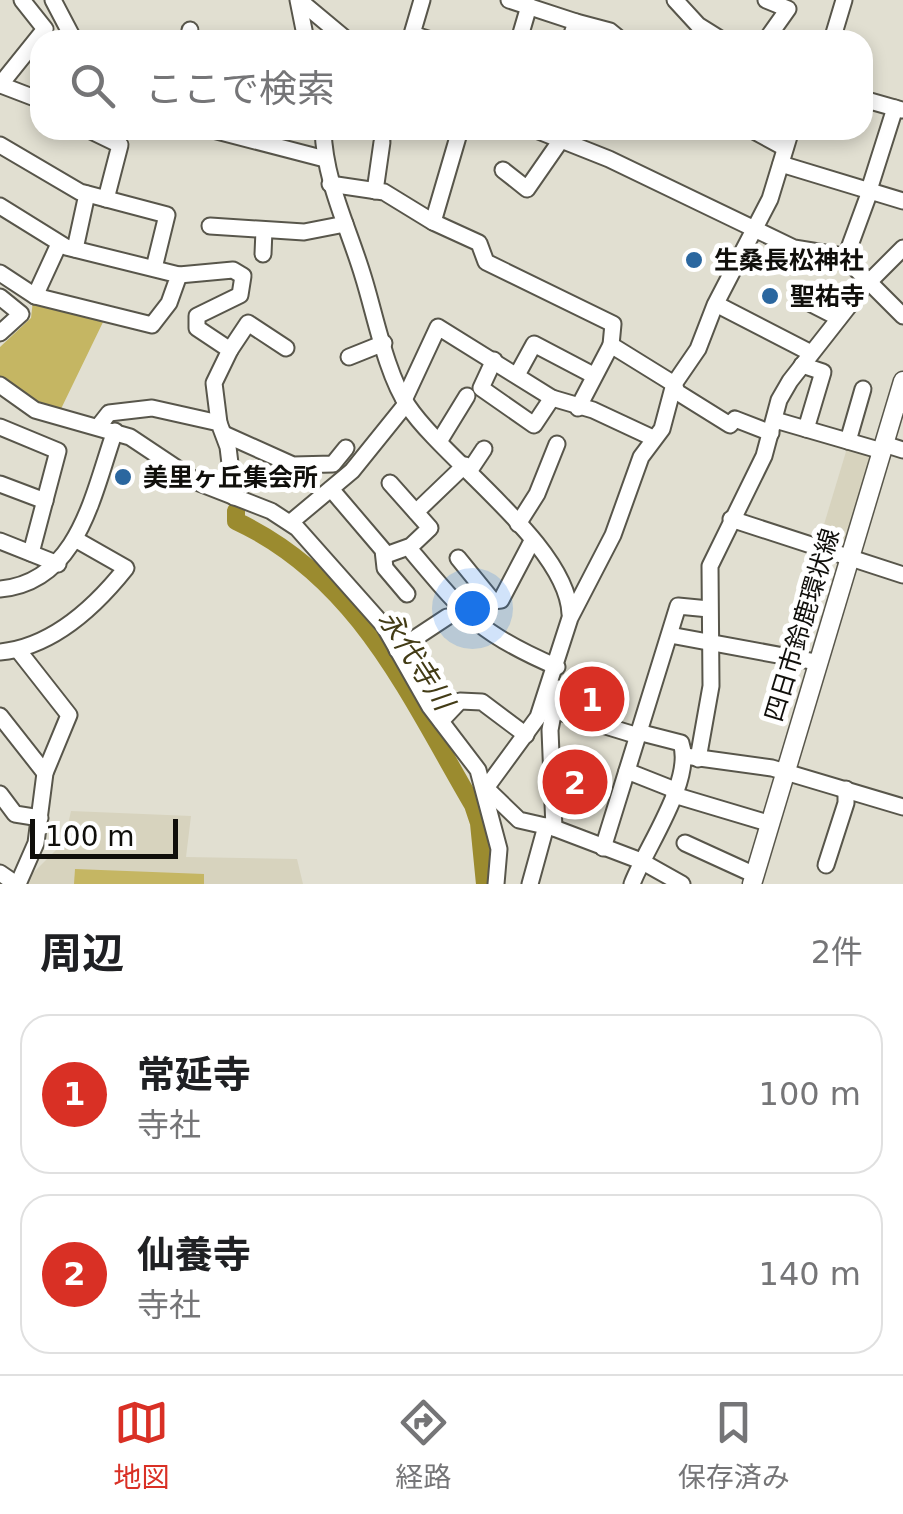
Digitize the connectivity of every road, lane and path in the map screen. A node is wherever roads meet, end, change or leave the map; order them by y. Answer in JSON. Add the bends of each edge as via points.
{"nodes":[{"id":1,"x":22,"y":0,"type":"edge"},
{"id":2,"x":54,"y":0,"type":"edge"},
{"id":3,"x":298,"y":0,"type":"edge"},
{"id":4,"x":422,"y":0,"type":"edge"},
{"id":5,"x":509,"y":0,"type":"edge"},
{"id":6,"x":563,"y":0,"type":"edge"},
{"id":7,"x":675,"y":0,"type":"edge"},
{"id":8,"x":766,"y":0,"type":"edge"},
{"id":9,"x":844,"y":0,"type":"edge"},
{"id":10,"x":529,"y":6,"type":"junction"},
{"id":11,"x":552,"y":14,"type":"junction"},
{"id":12,"x":576,"y":22,"type":"junction"},
{"id":13,"x":44,"y":30,"type":"edge"},
{"id":14,"x":69,"y":30,"type":"edge"},
{"id":15,"x":304,"y":30,"type":"edge"},
{"id":16,"x":335,"y":30,"type":"edge"},
{"id":17,"x":413,"y":30,"type":"edge"},
{"id":18,"x":522,"y":30,"type":"edge"},
{"id":19,"x":573,"y":30,"type":"edge"},
{"id":20,"x":610,"y":30,"type":"edge"},
{"id":21,"x":706,"y":30,"type":"edge"},
{"id":22,"x":773,"y":30,"type":"edge"},
{"id":23,"x":835,"y":30,"type":"edge"},
{"id":24,"x":30,"y":48,"type":"edge"},
{"id":25,"x":0,"y":85,"type":"edge"},
{"id":26,"x":30,"y":96,"type":"edge"},
{"id":27,"x":873,"y":102,"type":"edge"},
{"id":28,"x":899,"y":109,"type":"edge"},
{"id":29,"x":111,"y":140,"type":"edge"},
{"id":30,"x":277,"y":140,"type":"edge"},
{"id":31,"x":323,"y":140,"type":"edge"},
{"id":32,"x":457,"y":140,"type":"edge"},
{"id":33,"x":561,"y":140,"type":"joint"},
{"id":34,"x":764,"y":140,"type":"edge"},
{"id":35,"x":788,"y":140,"type":"edge"},
{"id":36,"x":382,"y":142,"type":"dead end"},
{"id":37,"x":0,"y":145,"type":"edge"},
{"id":38,"x":783,"y":156,"type":"junction"},
{"id":39,"x":324,"y":158,"type":"junction"},
{"id":40,"x":503,"y":170,"type":"dead end"},
{"id":41,"x":330,"y":184,"type":"junction"},
{"id":42,"x":375,"y":191,"type":"junction"},
{"id":43,"x":870,"y":191,"type":"junction"},
{"id":44,"x":87,"y":194,"type":"junction"},
{"id":45,"x":106,"y":199,"type":"junction"},
{"id":46,"x":903,"y":201,"type":"edge"},
{"id":47,"x":0,"y":206,"type":"edge"},
{"id":48,"x":433,"y":222,"type":"junction"},
{"id":49,"x":345,"y":224,"type":"junction"},
{"id":50,"x":210,"y":226,"type":"dead end"},
{"id":51,"x":264,"y":230,"type":"junction"},
{"id":52,"x":755,"y":230,"type":"junction"},
{"id":53,"x":67,"y":247,"type":"junction"},
{"id":54,"x":903,"y":248,"type":"edge"},
{"id":55,"x":263,"y":254,"type":"dead end"},
{"id":56,"x":845,"y":259,"type":"junction"},
{"id":57,"x":154,"y":268,"type":"junction"},
{"id":58,"x":0,"y":273,"type":"edge"},
{"id":59,"x":179,"y":275,"type":"junction"},
{"id":60,"x":870,"y":280,"type":"junction"},
{"id":61,"x":35,"y":296,"type":"junction"},
{"id":62,"x":798,"y":296,"type":"dead end"},
{"id":63,"x":0,"y":297,"type":"edge"},
{"id":64,"x":716,"y":304,"type":"junction"},
{"id":65,"x":903,"y":316,"type":"edge"},
{"id":66,"x":839,"y":318,"type":"junction"},
{"id":67,"x":0,"y":333,"type":"edge"},
{"id":68,"x":384,"y":343,"type":"junction"},
{"id":69,"x":612,"y":344,"type":"junction"},
{"id":70,"x":286,"y":348,"type":"dead end"},
{"id":71,"x":230,"y":350,"type":"junction"},
{"id":72,"x":349,"y":357,"type":"dead end"},
{"id":73,"x":807,"y":359,"type":"junction"},
{"id":74,"x":494,"y":360,"type":"junction"},
{"id":75,"x":593,"y":374,"type":"junction"},
{"id":76,"x":517,"y":375,"type":"junction"},
{"id":77,"x":903,"y":381,"type":"edge"},
{"id":78,"x":674,"y":384,"type":"junction"},
{"id":79,"x":0,"y":385,"type":"edge"},
{"id":80,"x":864,"y":389,"type":"dead end"},
{"id":81,"x":467,"y":396,"type":"dead end"},
{"id":82,"x":552,"y":398,"type":"junction"},
{"id":83,"x":405,"y":402,"type":"junction"},
{"id":84,"x":578,"y":408,"type":"junction"},
{"id":85,"x":773,"y":426,"type":"junction"},
{"id":86,"x":0,"y":427,"type":"edge"},
{"id":87,"x":106,"y":429,"type":"junction"},
{"id":88,"x":221,"y":429,"type":"junction"},
{"id":89,"x":806,"y":429,"type":"junction"},
{"id":90,"x":653,"y":438,"type":"junction"},
{"id":91,"x":440,"y":440,"type":"junction"},
{"id":92,"x":848,"y":441,"type":"junction"},
{"id":93,"x":557,"y":444,"type":"dead end"},
{"id":94,"x":346,"y":448,"type":"dead end"},
{"id":95,"x":883,"y":448,"type":"junction"},
{"id":96,"x":484,"y":449,"type":"dead end"},
{"id":97,"x":903,"y":450,"type":"edge"},
{"id":98,"x":467,"y":467,"type":"junction"},
{"id":99,"x":390,"y":483,"type":"dead end"},
{"id":100,"x":0,"y":484,"type":"edge"},
{"id":101,"x":331,"y":489,"type":"junction"},
{"id":102,"x":234,"y":497,"type":"junction"},
{"id":103,"x":45,"y":501,"type":"junction"},
{"id":104,"x":416,"y":512,"type":"junction"},
{"id":105,"x":731,"y":519,"type":"junction"},
{"id":106,"x":291,"y":522,"type":"junction"},
{"id":107,"x":518,"y":524,"type":"junction"},
{"id":108,"x":75,"y":539,"type":"junction"},
{"id":109,"x":0,"y":541,"type":"edge"},
{"id":110,"x":532,"y":541,"type":"junction"},
{"id":111,"x":30,"y":553,"type":"junction"},
{"id":112,"x":413,"y":554,"type":"dead end"},
{"id":113,"x":386,"y":555,"type":"junction"},
{"id":114,"x":845,"y":556,"type":"junction"},
{"id":115,"x":458,"y":558,"type":"dead end"},
{"id":116,"x":58,"y":564,"type":"junction"},
{"id":117,"x":903,"y":575,"type":"edge"},
{"id":118,"x":0,"y":589,"type":"edge"},
{"id":119,"x":407,"y":594,"type":"dead end"},
{"id":120,"x":709,"y":608,"type":"junction"},
{"id":121,"x":447,"y":618,"type":"dead end"},
{"id":122,"x":570,"y":618,"type":"junction"},
{"id":123,"x":670,"y":635,"type":"junction"},
{"id":124,"x":710,"y":646,"type":"junction"},
{"id":125,"x":18,"y":650,"type":"junction"},
{"id":126,"x":396,"y":650,"type":"junction"},
{"id":127,"x":0,"y":652,"type":"edge"},
{"id":128,"x":559,"y":660,"type":"junction"},
{"id":129,"x":812,"y":661,"type":"junction"},
{"id":130,"x":553,"y":710,"type":"junction"},
{"id":131,"x":0,"y":716,"type":"edge"},
{"id":132,"x":440,"y":721,"type":"junction"},
{"id":133,"x":637,"y":733,"type":"junction"},
{"id":134,"x":526,"y":734,"type":"junction"},
{"id":135,"x":692,"y":758,"type":"junction"},
{"id":136,"x":627,"y":770,"type":"junction"},
{"id":137,"x":783,"y":771,"type":"junction"},
{"id":138,"x":45,"y":773,"type":"junction"},
{"id":139,"x":486,"y":788,"type":"junction"},
{"id":140,"x":846,"y":789,"type":"junction"},
{"id":141,"x":674,"y":793,"type":"junction"},
{"id":142,"x":0,"y":794,"type":"edge"},
{"id":143,"x":903,"y":807,"type":"edge"},
{"id":144,"x":40,"y":818,"type":"junction"},
{"id":145,"x":764,"y":823,"type":"junction"},
{"id":146,"x":550,"y":827,"type":"junction"},
{"id":147,"x":685,"y":843,"type":"dead end"},
{"id":148,"x":604,"y":848,"type":"junction"},
{"id":149,"x":640,"y":861,"type":"junction"},
{"id":150,"x":826,"y":865,"type":"dead end"},
{"id":151,"x":0,"y":873,"type":"edge"},
{"id":152,"x":750,"y":876,"type":"edge"},
{"id":153,"x":17,"y":884,"type":"edge"},
{"id":154,"x":496,"y":884,"type":"edge"},
{"id":155,"x":530,"y":884,"type":"edge"},
{"id":156,"x":632,"y":884,"type":"edge"},
{"id":157,"x":682,"y":884,"type":"edge"}],
"edges":[{"from":1,"to":13,"type":"street"},
{"from":2,"to":14,"type":"street"},
{"from":3,"to":15,"type":"street"},
{"from":3,"to":16,"type":"street"},
{"from":4,"to":17,"type":"street"},
{"from":5,"to":10,"type":"street"},
{"from":6,"to":11,"type":"street"},
{"from":7,"to":21,"type":"street"},
{"from":8,"to":22,"type":"street","via":[[788,9]]},
{"from":9,"to":23,"type":"street"},
{"from":10,"to":11,"type":"street"},
{"from":10,"to":18,"type":"street"},
{"from":11,"to":12,"type":"street"},
{"from":12,"to":19,"type":"street"},
{"from":12,"to":20,"type":"street"},
{"from":24,"to":25,"type":"street"},
{"from":25,"to":26,"type":"street"},
{"from":27,"to":28,"type":"street"},
{"from":28,"to":43,"type":"street"},
{"from":29,"to":45,"type":"street","via":[[120,144]]},
{"from":30,"to":39,"type":"street"},
{"from":31,"to":39,"type":"street"},
{"from":32,"to":48,"type":"street"},
{"from":33,"to":40,"type":"street","via":[[527,189]]},
{"from":33,"to":52,"type":"street"},
{"from":34,"to":38,"type":"street"},
{"from":35,"to":38,"type":"street"},
{"from":36,"to":42,"type":"street"},
{"from":37,"to":44,"type":"street"},
{"from":38,"to":43,"type":"street"},
{"from":38,"to":52,"type":"street"},
{"from":39,"to":41,"type":"street"},
{"from":41,"to":42,"type":"street"},
{"from":41,"to":49,"type":"street"},
{"from":42,"to":48,"type":"street"},
{"from":43,"to":46,"type":"street"},
{"from":43,"to":56,"type":"street"},
{"from":44,"to":45,"type":"street"},
{"from":44,"to":53,"type":"street"},
{"from":45,"to":57,"type":"street","via":[[167,214]]},
{"from":47,"to":53,"type":"street"},
{"from":48,"to":69,"type":"street","via":[[479,242],[486,262],[612,324]]},
{"from":49,"to":51,"type":"street"},
{"from":49,"to":68,"type":"street"},
{"from":50,"to":51,"type":"street"},
{"from":51,"to":55,"type":"street"},
{"from":52,"to":56,"type":"street","via":[[794,248]]},
{"from":52,"to":64,"type":"street"},
{"from":53,"to":57,"type":"street"},
{"from":53,"to":61,"type":"street"},
{"from":54,"to":60,"type":"street"},
{"from":56,"to":60,"type":"street"},
{"from":57,"to":59,"type":"street"},
{"from":58,"to":61,"type":"street"},
{"from":59,"to":61,"type":"street","via":[[152,325]]},
{"from":59,"to":71,"type":"street","via":[[233,270],[244,276],[240,295],[198,316],[197,328]]},
{"from":60,"to":65,"type":"street"},
{"from":60,"to":66,"type":"street"},
{"from":62,"to":66,"type":"street"},
{"from":63,"to":67,"type":"street","via":[[21,314]]},
{"from":64,"to":73,"type":"street"},
{"from":64,"to":78,"type":"street"},
{"from":66,"to":73,"type":"street"},
{"from":68,"to":72,"type":"street"},
{"from":68,"to":83,"type":"street"},
{"from":69,"to":75,"type":"street"},
{"from":69,"to":78,"type":"street"},
{"from":70,"to":71,"type":"street","via":[[248,323]]},
{"from":71,"to":88,"type":"street","via":[[214,383]]},
{"from":73,"to":85,"type":"street","via":[[780,400]]},
{"from":73,"to":89,"type":"street","via":[[823,372]]},
{"from":74,"to":76,"type":"street"},
{"from":74,"to":82,"type":"street","via":[[481,388],[534,425]]},
{"from":74,"to":83,"type":"street","via":[[438,327]]},
{"from":75,"to":76,"type":"street","via":[[534,344]]},
{"from":75,"to":84,"type":"street"},
{"from":76,"to":82,"type":"street"},
{"from":77,"to":95,"type":"main road","name":"四日市鈴鹿環状線"},
{"from":78,"to":85,"type":"street","via":[[676,392],[730,425],[736,419]]},
{"from":78,"to":90,"type":"street","via":[[662,429]]},
{"from":79,"to":87,"type":"street","via":[[35,410]]},
{"from":80,"to":92,"type":"street"},
{"from":81,"to":91,"type":"street"},
{"from":82,"to":84,"type":"street"},
{"from":83,"to":91,"type":"street"},
{"from":83,"to":101,"type":"street"},
{"from":84,"to":90,"type":"street"},
{"from":85,"to":89,"type":"street"},
{"from":85,"to":105,"type":"street"},
{"from":86,"to":103,"type":"street","via":[[58,451]]},
{"from":87,"to":88,"type":"street","via":[[109,413],[152,408]]},
{"from":87,"to":102,"type":"street"},
{"from":87,"to":108,"type":"street"},
{"from":88,"to":94,"type":"street","via":[[292,465],[332,464]]},
{"from":88,"to":102,"type":"street"},
{"from":89,"to":92,"type":"street"},
{"from":90,"to":122,"type":"street"},
{"from":91,"to":98,"type":"street"},
{"from":92,"to":95,"type":"street"},
{"from":93,"to":107,"type":"street"},
{"from":95,"to":97,"type":"street"},
{"from":95,"to":114,"type":"main road","name":"四日市鈴鹿環状線"},
{"from":96,"to":98,"type":"street"},
{"from":98,"to":104,"type":"street"},
{"from":98,"to":107,"type":"street"},
{"from":99,"to":104,"type":"street"},
{"from":100,"to":103,"type":"street"},
{"from":101,"to":106,"type":"street"},
{"from":101,"to":113,"type":"street"},
{"from":102,"to":106,"type":"street"},
{"from":103,"to":111,"type":"street"},
{"from":104,"to":113,"type":"street","via":[[430,528],[411,546]]},
{"from":105,"to":114,"type":"street"},
{"from":105,"to":120,"type":"street","via":[[710,566]]},
{"from":106,"to":126,"type":"street","via":[[374,613]]},
{"from":107,"to":110,"type":"street"},
{"from":108,"to":116,"type":"street"},
{"from":108,"to":125,"type":"street","via":[[126,568],[88,611]]},
{"from":109,"to":111,"type":"street"},
{"from":110,"to":115,"type":"street","via":[[494,602]]},
{"from":110,"to":122,"type":"street","via":[[569,597]]},
{"from":111,"to":116,"type":"street"},
{"from":112,"to":128,"type":"street","via":[[495,639]]},
{"from":113,"to":119,"type":"street","via":[[385,568]]},
{"from":114,"to":117,"type":"street"},
{"from":114,"to":129,"type":"main road","name":"四日市鈴鹿環状線"},
{"from":116,"to":118,"type":"street","via":[[34,581]]},
{"from":120,"to":123,"type":"street","via":[[678,606]]},
{"from":120,"to":124,"type":"street"},
{"from":121,"to":126,"type":"street"},
{"from":122,"to":128,"type":"street"},
{"from":123,"to":124,"type":"street"},
{"from":123,"to":133,"type":"street"},
{"from":124,"to":129,"type":"street"},
{"from":124,"to":135,"type":"street","via":[[709,712]]},
{"from":125,"to":127,"type":"street"},
{"from":125,"to":138,"type":"street","via":[[69,715]]},
{"from":126,"to":132,"type":"street"},
{"from":128,"to":130,"type":"street","via":[[565,661]]},
{"from":128,"to":134,"type":"street"},
{"from":129,"to":137,"type":"main road","name":"四日市鈴鹿環状線"},
{"from":130,"to":133,"type":"street"},
{"from":130,"to":146,"type":"street"},
{"from":131,"to":138,"type":"street"},
{"from":132,"to":134,"type":"street","via":[[460,701],[479,701]]},
{"from":132,"to":139,"type":"street"},
{"from":133,"to":135,"type":"street","via":[[681,743]]},
{"from":133,"to":136,"type":"street"},
{"from":134,"to":139,"type":"street"},
{"from":135,"to":137,"type":"street"},
{"from":135,"to":141,"type":"street"},
{"from":136,"to":141,"type":"street"},
{"from":136,"to":148,"type":"street"},
{"from":137,"to":140,"type":"street"},
{"from":137,"to":145,"type":"main road","name":"四日市鈴鹿環状線"},
{"from":138,"to":144,"type":"street"},
{"from":139,"to":146,"type":"street","via":[[515,817]]},
{"from":139,"to":154,"type":"street","via":[[499,849]]},
{"from":140,"to":143,"type":"street"},
{"from":140,"to":150,"type":"street"},
{"from":141,"to":145,"type":"street"},
{"from":141,"to":149,"type":"street"},
{"from":142,"to":144,"type":"street","via":[[15,814]]},
{"from":144,"to":153,"type":"street"},
{"from":145,"to":152,"type":"main road","name":"四日市鈴鹿環状線"},
{"from":146,"to":148,"type":"street"},
{"from":146,"to":155,"type":"street"},
{"from":147,"to":152,"type":"street"},
{"from":148,"to":149,"type":"street"},
{"from":149,"to":156,"type":"street"},
{"from":149,"to":157,"type":"street"},
{"from":151,"to":153,"type":"street"}]}
